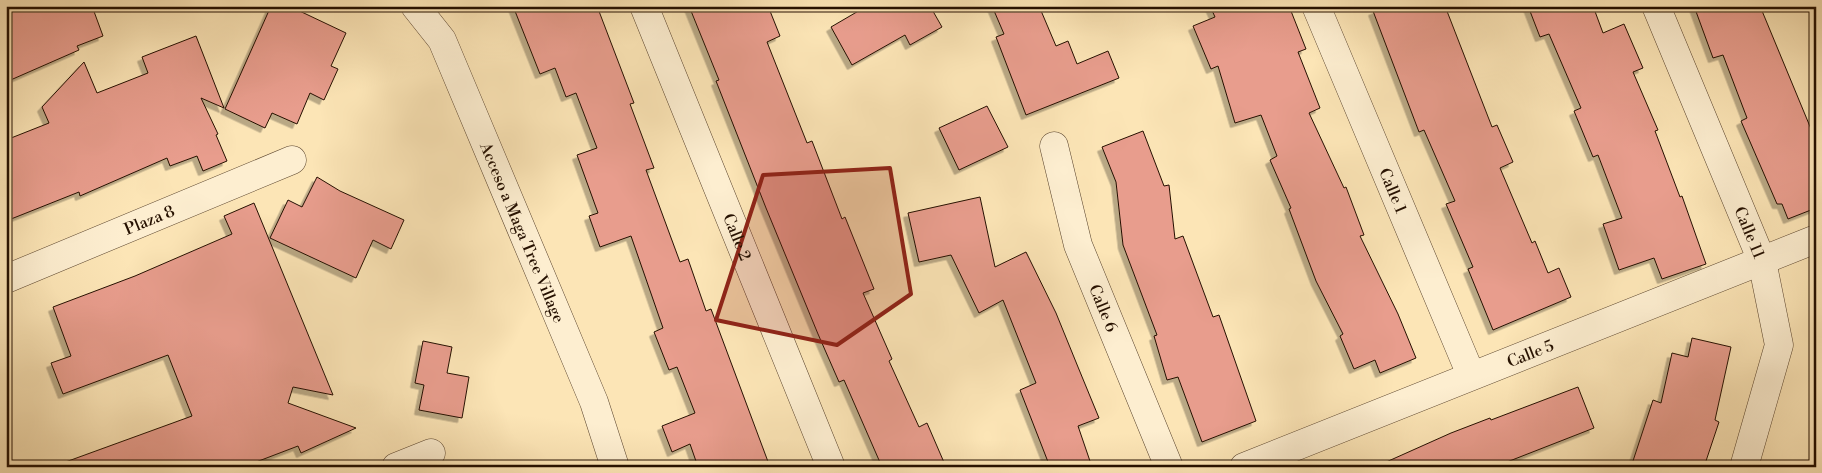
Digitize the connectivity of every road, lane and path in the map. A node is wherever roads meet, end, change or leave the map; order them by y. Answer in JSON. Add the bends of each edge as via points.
{"nodes":[{"id":1,"x":415,"y":6,"type":"edge"},
{"id":2,"x":644,"y":6,"type":"edge"},
{"id":3,"x":1316,"y":6,"type":"edge"},
{"id":4,"x":1656,"y":6,"type":"edge"},
{"id":5,"x":1054,"y":146,"type":"dead end"},
{"id":6,"x":292,"y":160,"type":"dead end"},
{"id":7,"x":1816,"y":239,"type":"edge"},
{"id":8,"x":1762,"y":261,"type":"junction"},
{"id":9,"x":6,"y":279,"type":"edge"},
{"id":10,"x":1471,"y":375,"type":"junction"},
{"id":11,"x":431,"y":453,"type":"dead end"},
{"id":12,"x":396,"y":467,"type":"edge"},
{"id":13,"x":615,"y":467,"type":"edge"},
{"id":14,"x":831,"y":467,"type":"edge"},
{"id":15,"x":1169,"y":467,"type":"edge"},
{"id":16,"x":1244,"y":467,"type":"edge"},
{"id":17,"x":1744,"y":467,"type":"edge"}],
"edges":[{"from":1,"to":13,"type":"street","name":"Acceso a Maga Tree Village","via":[[442,40],[594,402]]},
{"from":2,"to":14,"type":"street","name":"Calle 2"},
{"from":3,"to":10,"type":"street","name":"Calle 1"},
{"from":4,"to":8,"type":"street","name":"Calle 11"},
{"from":5,"to":15,"type":"street","name":"Calle 6","via":[[1078,245]]},
{"from":6,"to":9,"type":"street","name":"Plaza 8"},
{"from":7,"to":8,"type":"street","name":"Calle 5"},
{"from":8,"to":10,"type":"street","name":"Calle 5"},
{"from":8,"to":17,"type":"street","name":"Calle 11","via":[[1779,345]]},
{"from":10,"to":16,"type":"street","name":"Calle 5"},
{"from":11,"to":12,"type":"street"}]}
